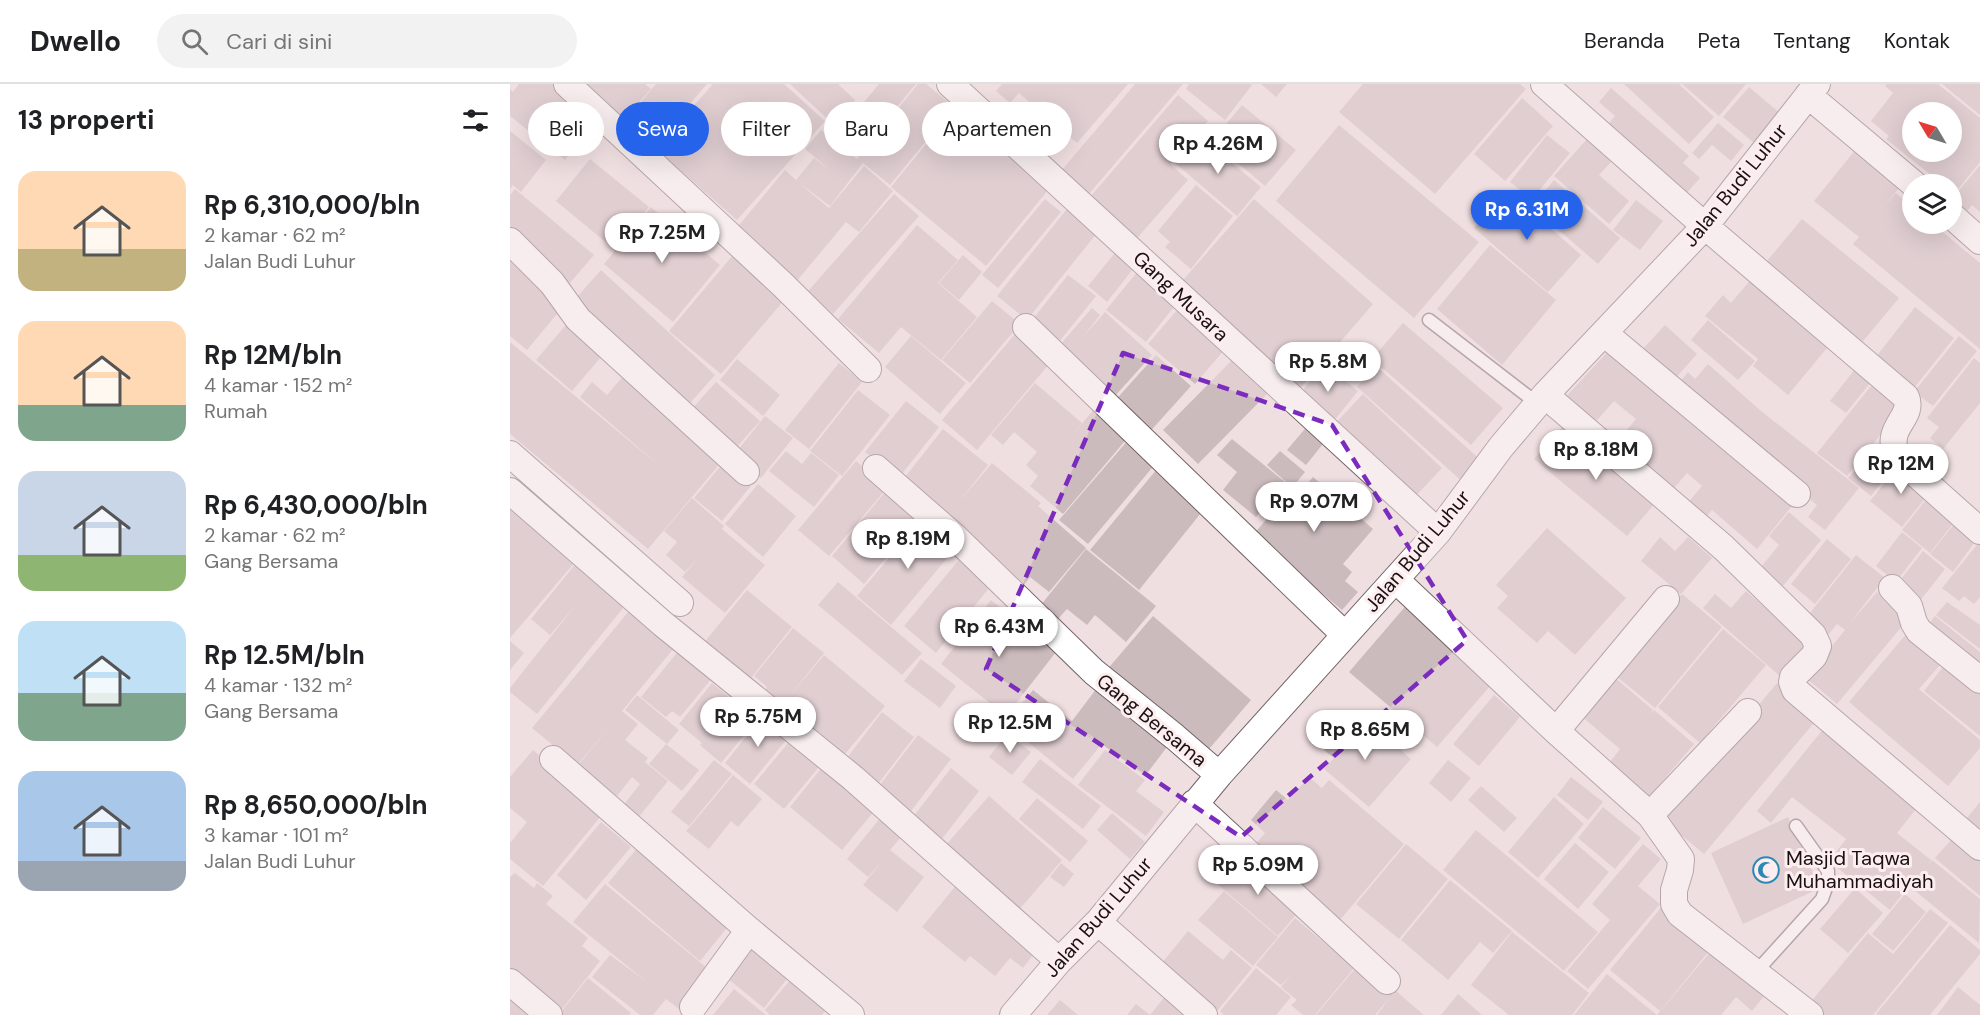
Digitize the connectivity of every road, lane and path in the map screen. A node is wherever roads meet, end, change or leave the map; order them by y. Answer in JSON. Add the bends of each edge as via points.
{"nodes":[{"id":1,"x":567,"y":84,"type":"edge"},
{"id":2,"x":951,"y":84,"type":"edge"},
{"id":3,"x":1544,"y":84,"type":"edge"},
{"id":4,"x":1813,"y":90,"type":"edge"},
{"id":5,"x":1903,"y":174,"type":"edge"},
{"id":6,"x":1705,"y":225,"type":"junction"},
{"id":7,"x":1962,"y":225,"type":"edge"},
{"id":8,"x":1980,"y":240,"type":"edge"},
{"id":9,"x":510,"y":241,"type":"edge"},
{"id":10,"x":1429,"y":320,"type":"dead end"},
{"id":11,"x":1026,"y":327,"type":"dead end"},
{"id":12,"x":1604,"y":333,"type":"junction"},
{"id":13,"x":868,"y":369,"type":"dead end"},
{"id":14,"x":1541,"y":399,"type":"junction"},
{"id":15,"x":510,"y":454,"type":"edge"},
{"id":16,"x":876,"y":468,"type":"dead end"},
{"id":17,"x":746,"y":472,"type":"dead end"},
{"id":18,"x":510,"y":491,"type":"edge"},
{"id":19,"x":1797,"y":494,"type":"dead end"},
{"id":20,"x":1980,"y":531,"type":"edge"},
{"id":21,"x":1438,"y":532,"type":"junction"},
{"id":22,"x":1396,"y":580,"type":"junction"},
{"id":23,"x":1892,"y":588,"type":"dead end"},
{"id":24,"x":1666,"y":599,"type":"dead end"},
{"id":25,"x":680,"y":603,"type":"dead end"},
{"id":26,"x":1345,"y":635,"type":"junction"},
{"id":27,"x":1980,"y":680,"type":"edge"},
{"id":28,"x":1748,"y":712,"type":"dead end"},
{"id":29,"x":1556,"y":730,"type":"junction"},
{"id":30,"x":553,"y":759,"type":"dead end"},
{"id":31,"x":1219,"y":775,"type":"junction"},
{"id":32,"x":1194,"y":803,"type":"junction"},
{"id":33,"x":1650,"y":815,"type":"junction"},
{"id":34,"x":1796,"y":826,"type":"dead end"},
{"id":35,"x":1980,"y":847,"type":"edge"},
{"id":36,"x":1098,"y":922,"type":"junction"},
{"id":37,"x":749,"y":930,"type":"junction"},
{"id":38,"x":1059,"y":961,"type":"junction"},
{"id":39,"x":1755,"y":973,"type":"junction"},
{"id":40,"x":1386,"y":981,"type":"dead end"},
{"id":41,"x":510,"y":982,"type":"edge"},
{"id":42,"x":693,"y":1006,"type":"dead end"},
{"id":43,"x":549,"y":1015,"type":"edge"},
{"id":44,"x":851,"y":1015,"type":"edge"},
{"id":45,"x":1012,"y":1015,"type":"edge"},
{"id":46,"x":1204,"y":1015,"type":"edge"},
{"id":47,"x":1810,"y":1015,"type":"edge"}],
"edges":[{"from":1,"to":13,"type":"street"},
{"from":2,"to":21,"type":"street","name":"Gang Musara"},
{"from":3,"to":6,"type":"street"},
{"from":4,"to":5,"type":"street"},
{"from":4,"to":6,"type":"street","name":"Jalan Budi Luhur"},
{"from":6,"to":12,"type":"street","name":"Jalan Budi Luhur"},
{"from":6,"to":20,"type":"street","via":[[1906,397],[1908,411],[1895,434],[1898,458]]},
{"from":7,"to":8,"type":"street"},
{"from":9,"to":17,"type":"street","via":[[552,283],[578,319]]},
{"from":10,"to":14,"type":"lane"},
{"from":11,"to":26,"type":"street"},
{"from":12,"to":14,"type":"street","name":"Jalan Budi Luhur"},
{"from":12,"to":19,"type":"street"},
{"from":14,"to":21,"type":"street","name":"Jalan Budi Luhur"},
{"from":14,"to":35,"type":"street","via":[[1724,548],[1813,635],[1818,646],[1814,656],[1793,678],[1795,690]]},
{"from":15,"to":25,"type":"street"},
{"from":16,"to":31,"type":"street","name":"Gang Bersama","via":[[955,537],[1094,672]]},
{"from":18,"to":38,"type":"street","via":[[663,624],[853,778]]},
{"from":21,"to":22,"type":"street","name":"Jalan Budi Luhur"},
{"from":22,"to":26,"type":"street","name":"Jalan Budi Luhur"},
{"from":22,"to":29,"type":"street"},
{"from":23,"to":27,"type":"street","via":[[1910,606],[1919,631]]},
{"from":24,"to":29,"type":"street"},
{"from":26,"to":31,"type":"street","name":"Jalan Budi Luhur"},
{"from":28,"to":33,"type":"street"},
{"from":29,"to":33,"type":"street"},
{"from":30,"to":37,"type":"street"},
{"from":31,"to":32,"type":"street","name":"Jalan Budi Luhur"},
{"from":32,"to":36,"type":"street","name":"Jalan Budi Luhur"},
{"from":32,"to":40,"type":"street"},
{"from":33,"to":39,"type":"street","via":[[1680,859],[1674,890],[1674,904],[1680,914]]},
{"from":34,"to":39,"type":"lane","via":[[1827,871],[1828,882],[1822,899]]},
{"from":36,"to":38,"type":"street","name":"Jalan Budi Luhur"},
{"from":36,"to":46,"type":"street"},
{"from":37,"to":42,"type":"street"},
{"from":37,"to":44,"type":"street"},
{"from":38,"to":45,"type":"street","name":"Jalan Budi Luhur"},
{"from":39,"to":47,"type":"street"},
{"from":41,"to":43,"type":"street"}]}
